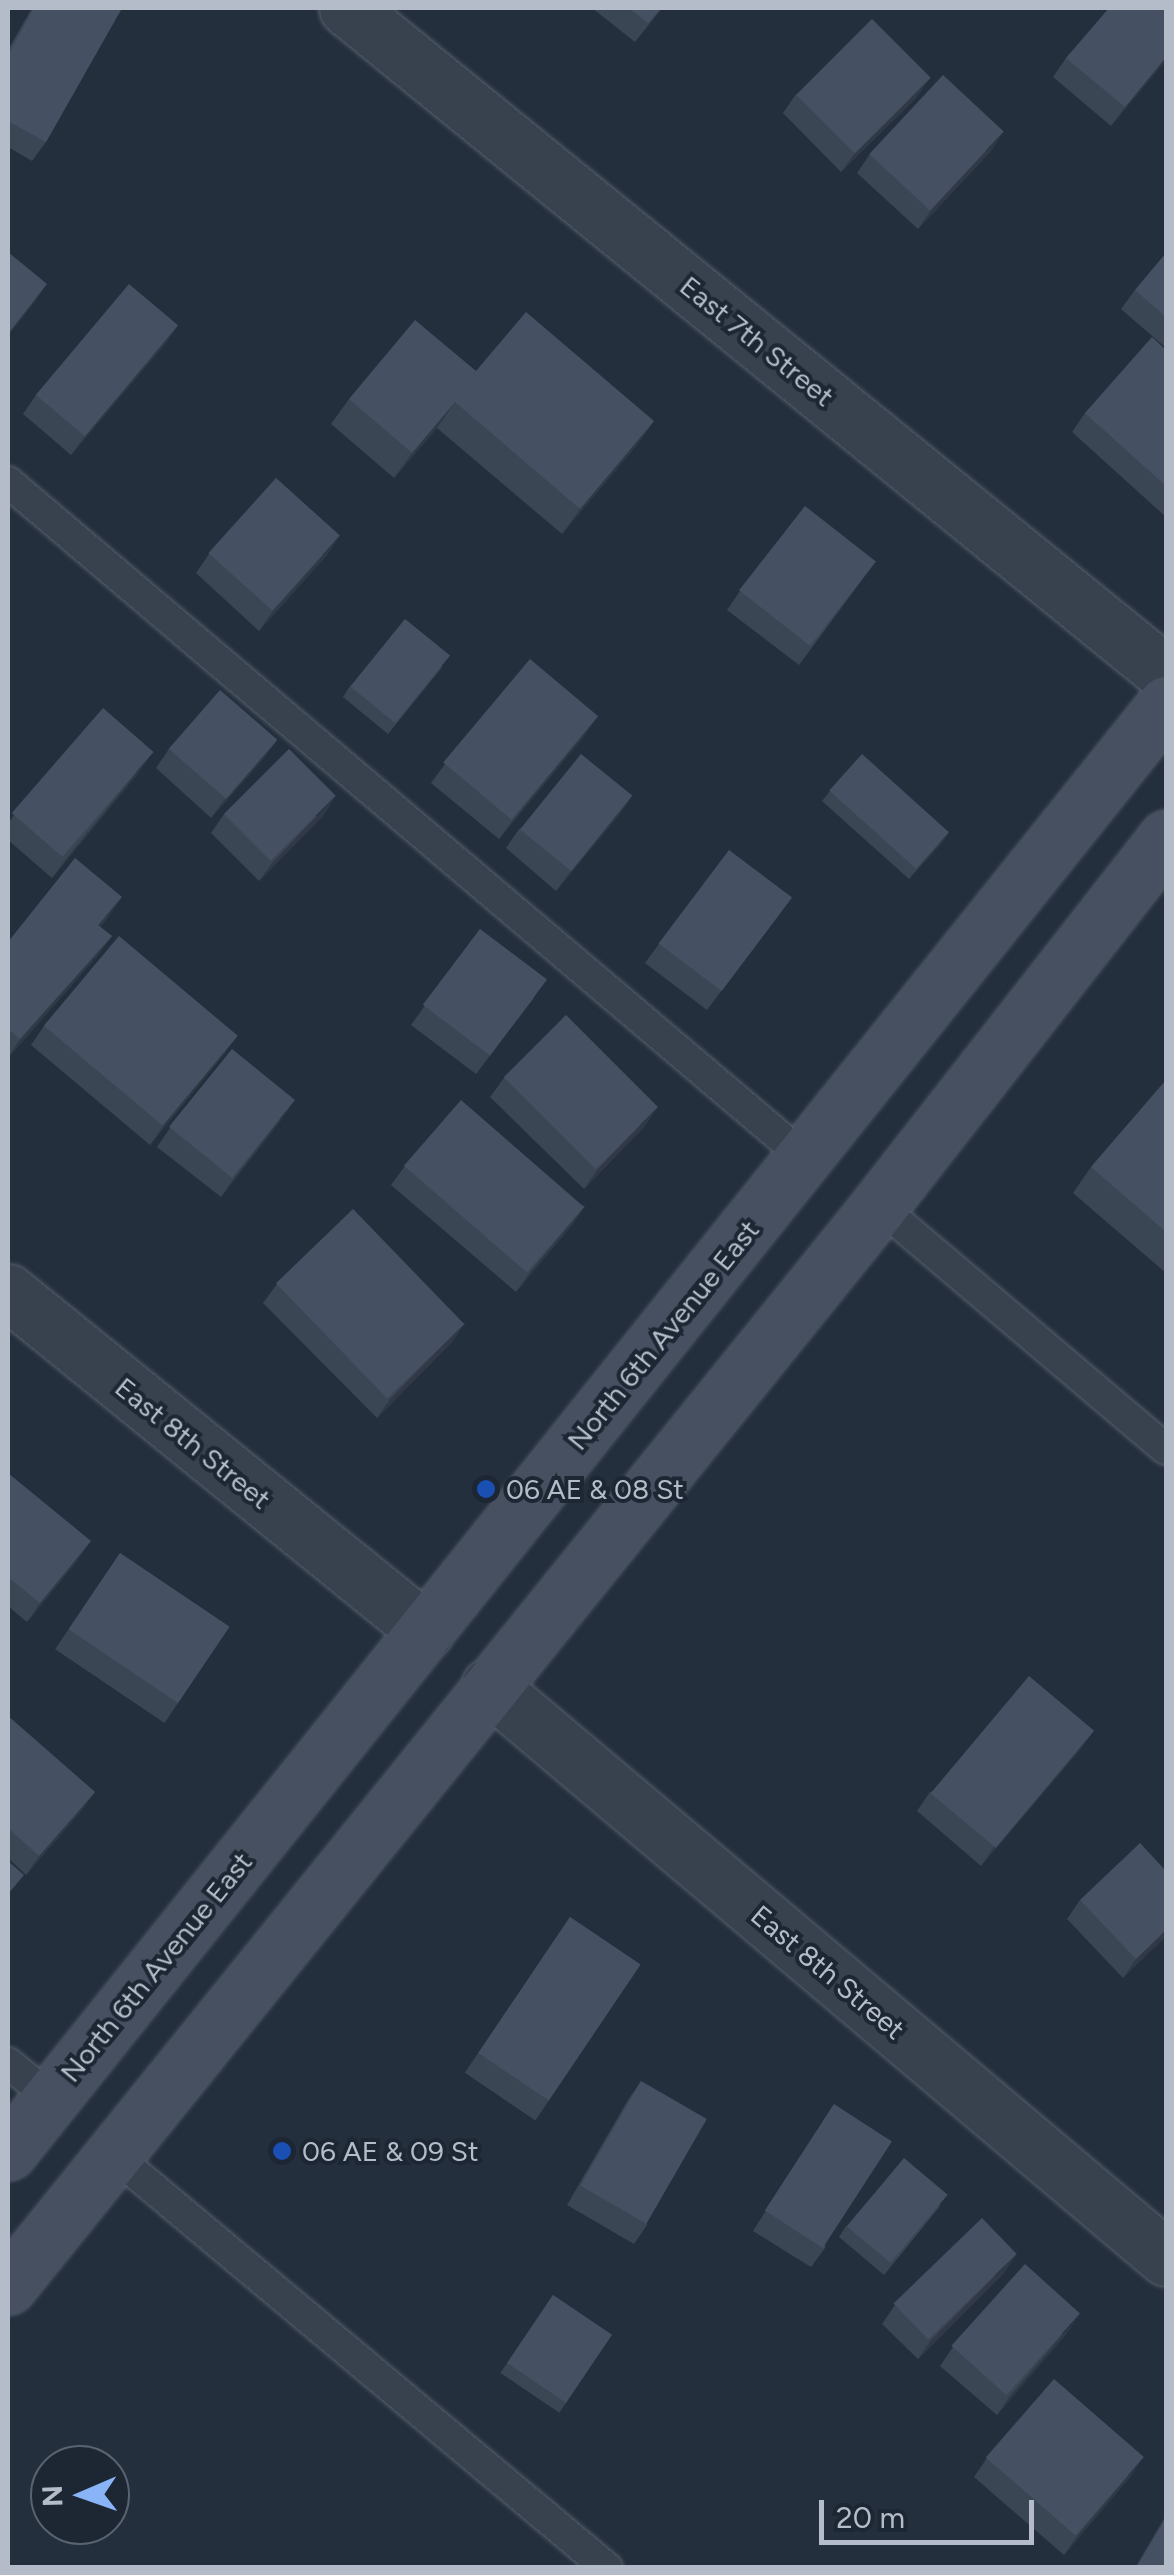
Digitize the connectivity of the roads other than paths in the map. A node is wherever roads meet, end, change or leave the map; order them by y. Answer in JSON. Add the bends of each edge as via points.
{"nodes":[{"id":1,"x":347,"y":8,"type":"edge"},
{"id":2,"x":8,"y":482,"type":"edge"},
{"id":3,"x":1166,"y":674,"type":"edge"},
{"id":4,"x":1166,"y":704,"type":"edge"},
{"id":5,"x":1166,"y":838,"type":"edge"},
{"id":6,"x":805,"y":1158,"type":"junction"},
{"id":7,"x":879,"y":1206,"type":"junction"},
{"id":8,"x":8,"y":1292,"type":"edge"},
{"id":9,"x":1166,"y":1449,"type":"edge"},
{"id":10,"x":426,"y":1630,"type":"junction"},
{"id":11,"x":489,"y":1686,"type":"junction"},
{"id":12,"x":8,"y":2064,"type":"edge"},
{"id":13,"x":51,"y":2098,"type":"junction"},
{"id":14,"x":8,"y":2152,"type":"edge"},
{"id":15,"x":110,"y":2152,"type":"junction"},
{"id":16,"x":1166,"y":2258,"type":"edge"},
{"id":17,"x":8,"y":2286,"type":"edge"},
{"id":18,"x":607,"y":2568,"type":"edge"}],
"edges":[{"from":1,"to":3,"type":"street","name":"East 7th Street"},
{"from":2,"to":6,"type":"lane"},
{"from":4,"to":6,"type":"main road","name":"North 6th Avenue East"},
{"from":5,"to":7,"type":"main road"},
{"from":6,"to":10,"type":"main road","name":"North 6th Avenue East"},
{"from":7,"to":9,"type":"lane"},
{"from":7,"to":11,"type":"main road"},
{"from":8,"to":10,"type":"street","name":"East 8th Street"},
{"from":10,"to":13,"type":"main road","name":"North 6th Avenue East"},
{"from":11,"to":15,"type":"main road"},
{"from":11,"to":16,"type":"street","name":"East 8th Street"},
{"from":12,"to":13,"type":"lane"},
{"from":13,"to":14,"type":"main road","name":"North 6th Avenue East"},
{"from":15,"to":17,"type":"main road"},
{"from":15,"to":18,"type":"lane"}]}
